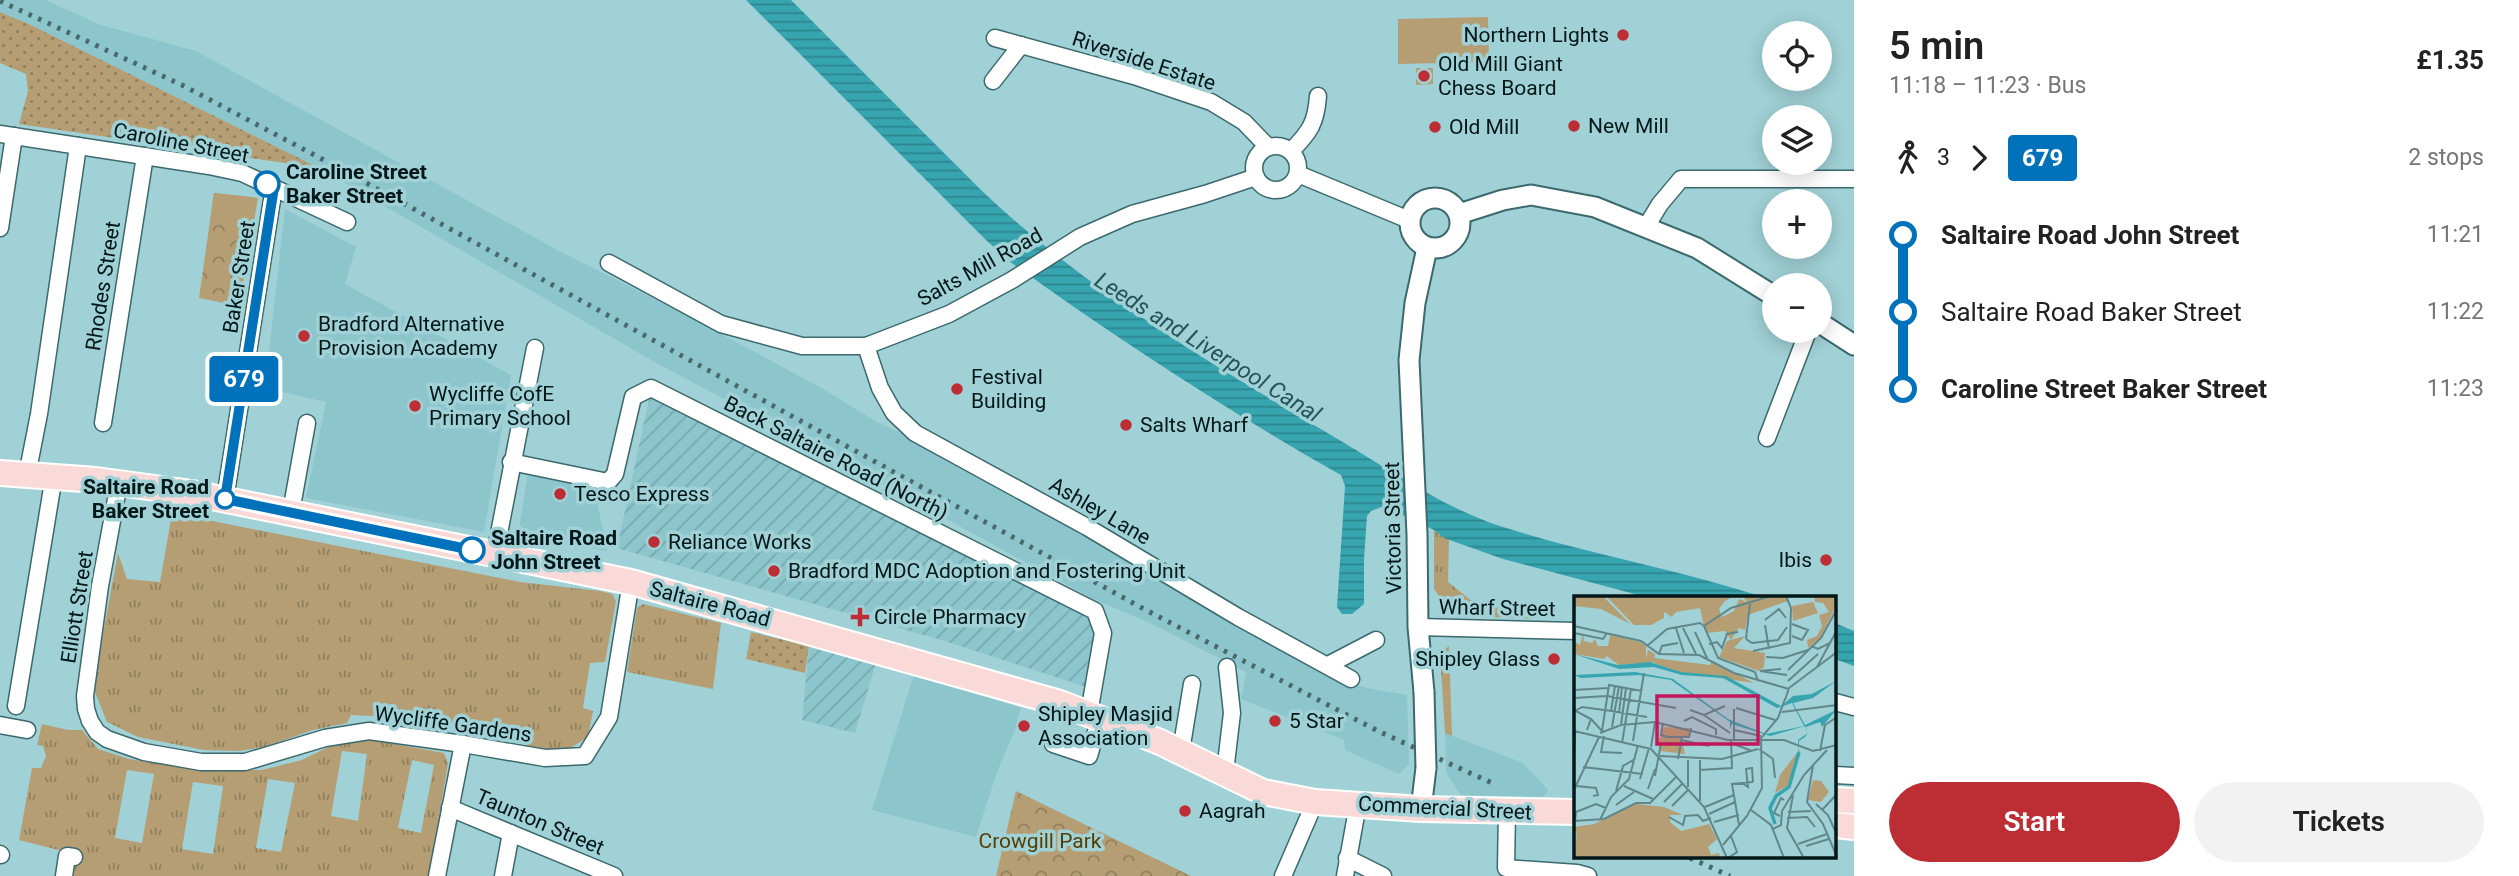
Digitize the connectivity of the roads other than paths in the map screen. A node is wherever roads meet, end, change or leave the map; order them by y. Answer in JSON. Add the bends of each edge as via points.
{"nodes":[{"id":1,"x":995,"y":38,"type":"dead end"},
{"id":2,"x":1021,"y":45,"type":"junction"},
{"id":3,"x":993,"y":81,"type":"dead end"},
{"id":4,"x":1318,"y":96,"type":"dead end"},
{"id":5,"x":7,"y":135,"type":"edge"},
{"id":6,"x":78,"y":146,"type":"junction"},
{"id":7,"x":1268,"y":147,"type":"junction"},
{"id":8,"x":1291,"y":151,"type":"junction"},
{"id":9,"x":145,"y":156,"type":"junction"},
{"id":10,"x":1298,"y":174,"type":"junction"},
{"id":11,"x":1256,"y":177,"type":"junction"},
{"id":12,"x":1854,"y":179,"type":"edge"},
{"id":13,"x":274,"y":187,"type":"junction"},
{"id":14,"x":1459,"y":214,"type":"junction"},
{"id":15,"x":1409,"y":220,"type":"junction"},
{"id":16,"x":347,"y":222,"type":"dead end"},
{"id":17,"x":1646,"y":227,"type":"junction"},
{"id":18,"x":0,"y":228,"type":"edge"},
{"id":19,"x":1427,"y":248,"type":"junction"},
{"id":20,"x":608,"y":263,"type":"dead end"},
{"id":21,"x":1762,"y":289,"type":"edge"},
{"id":22,"x":1832,"y":331,"type":"edge"},
{"id":23,"x":1803,"y":343,"type":"edge"},
{"id":24,"x":1854,"y":345,"type":"edge"},
{"id":25,"x":866,"y":346,"type":"junction"},
{"id":26,"x":535,"y":348,"type":"dead end"},
{"id":27,"x":307,"y":422,"type":"dead end"},
{"id":28,"x":103,"y":423,"type":"dead end"},
{"id":29,"x":1767,"y":438,"type":"dead end"},
{"id":30,"x":512,"y":462,"type":"junction"},
{"id":31,"x":0,"y":472,"type":"edge"},
{"id":32,"x":27,"y":475,"type":"junction"},
{"id":33,"x":54,"y":476,"type":"junction"},
{"id":34,"x":119,"y":483,"type":"junction"},
{"id":35,"x":225,"y":499,"type":"junction"},
{"id":36,"x":291,"y":512,"type":"junction"},
{"id":37,"x":495,"y":554,"type":"junction"},
{"id":38,"x":631,"y":582,"type":"junction"},
{"id":39,"x":1418,"y":627,"type":"junction"},
{"id":40,"x":1574,"y":631,"type":"edge"},
{"id":41,"x":1376,"y":640,"type":"dead end"},
{"id":42,"x":1328,"y":666,"type":"junction"},
{"id":43,"x":1227,"y":667,"type":"dead end"},
{"id":44,"x":1350,"y":679,"type":"dead end"},
{"id":45,"x":1192,"y":684,"type":"dead end"},
{"id":46,"x":85,"y":696,"type":"joint"},
{"id":47,"x":1836,"y":702,"type":"edge"},
{"id":48,"x":16,"y":706,"type":"dead end"},
{"id":49,"x":1854,"y":707,"type":"edge"},
{"id":50,"x":1094,"y":715,"type":"junction"},
{"id":51,"x":0,"y":725,"type":"edge"},
{"id":52,"x":27,"y":730,"type":"dead end"},
{"id":53,"x":463,"y":744,"type":"junction"},
{"id":54,"x":1053,"y":744,"type":"dead end"},
{"id":55,"x":1181,"y":751,"type":"junction"},
{"id":56,"x":1225,"y":772,"type":"junction"},
{"id":57,"x":1836,"y":775,"type":"edge"},
{"id":58,"x":1854,"y":776,"type":"edge"},
{"id":59,"x":1836,"y":800,"type":"edge"},
{"id":60,"x":1854,"y":801,"type":"edge"},
{"id":61,"x":1315,"y":802,"type":"junction"},
{"id":62,"x":1358,"y":804,"type":"junction"},
{"id":63,"x":450,"y":808,"type":"junction"},
{"id":64,"x":1421,"y":809,"type":"junction"},
{"id":65,"x":1507,"y":810,"type":"junction"},
{"id":66,"x":1574,"y":813,"type":"edge"},
{"id":67,"x":512,"y":833,"type":"junction"},
{"id":68,"x":74,"y":858,"type":"dead end"},
{"id":69,"x":1347,"y":858,"type":"junction"},
{"id":70,"x":64,"y":876,"type":"edge"},
{"id":71,"x":438,"y":876,"type":"edge"},
{"id":72,"x":503,"y":876,"type":"edge"},
{"id":73,"x":614,"y":876,"type":"edge"},
{"id":74,"x":1283,"y":876,"type":"edge"},
{"id":75,"x":1345,"y":876,"type":"edge"},
{"id":76,"x":1383,"y":876,"type":"edge"},
{"id":77,"x":1588,"y":876,"type":"edge"}],
"edges":[{"from":1,"to":2,"type":"street","name":"Riverside Estate"},
{"from":2,"to":3,"type":"street"},
{"from":2,"to":7,"type":"street","name":"Riverside Estate","via":[[1211,102],[1244,122]]},
{"from":4,"to":8,"type":"street","via":[[1317,116],[1308,134]]},
{"from":5,"to":6,"type":"street","name":"Caroline Street"},
{"from":5,"to":18,"type":"street"},
{"from":6,"to":9,"type":"street","name":"Caroline Street"},
{"from":6,"to":32,"type":"street"},
{"from":7,"to":8,"type":"street"},
{"from":7,"to":11,"type":"street","via":[[1255,163]]},
{"from":8,"to":10,"type":"street"},
{"from":9,"to":13,"type":"street","name":"Caroline Street","via":[[242,173]]},
{"from":9,"to":28,"type":"street","name":"Rhodes Street"},
{"from":10,"to":11,"type":"street","via":[[1291,185],[1275,190]]},
{"from":10,"to":15,"type":"street"},
{"from":11,"to":25,"type":"street","name":"Salts Mill Road","via":[[1132,214],[1080,237],[949,314]]},
{"from":12,"to":17,"type":"street","via":[[1681,179]]},
{"from":13,"to":16,"type":"street","name":"Caroline Street"},
{"from":13,"to":35,"type":"street","name":"Baker Street"},
{"from":14,"to":15,"type":"street","via":[[1448,201],[1430,198],[1419,203]]},
{"from":14,"to":17,"type":"street","via":[[1531,195],[1595,208]]},
{"from":14,"to":19,"type":"street","via":[[1455,238],[1440,248]]},
{"from":15,"to":19,"type":"street","via":[[1415,240]]},
{"from":17,"to":21,"type":"street","via":[[1697,248]]},
{"from":19,"to":39,"type":"street","name":"Victoria Street","via":[[1409,360]]},
{"from":20,"to":25,"type":"street","name":"Salts Mill Road","via":[[721,324],[802,346]]},
{"from":22,"to":24,"type":"street"},
{"from":23,"to":29,"type":"street"},
{"from":25,"to":42,"type":"street","name":"Ashley Lane","via":[[894,413],[915,433]]},
{"from":26,"to":30,"type":"street"},
{"from":27,"to":36,"type":"street"},
{"from":30,"to":37,"type":"street"},
{"from":30,"to":50,"type":"street","name":"Back Saltaire Road (North)","via":[[608,482],[615,474],[633,397],[651,388],[1095,611],[1103,633]]},
{"from":31,"to":32,"type":"main road","name":"Saltaire Road"},
{"from":32,"to":33,"type":"main road","name":"Saltaire Road"},
{"from":33,"to":34,"type":"main road","name":"Saltaire Road"},
{"from":33,"to":48,"type":"street"},
{"from":34,"to":35,"type":"main road","name":"Saltaire Road"},
{"from":34,"to":46,"type":"street","name":"Elliott Street"},
{"from":35,"to":36,"type":"main road","name":"Saltaire Road"},
{"from":36,"to":37,"type":"main road","name":"Saltaire Road"},
{"from":37,"to":38,"type":"main road","name":"Saltaire Road"},
{"from":38,"to":50,"type":"main road","name":"Saltaire Road"},
{"from":38,"to":53,"type":"street","name":"Wycliffe Gardens","via":[[610,717],[585,756],[545,758]]},
{"from":39,"to":40,"type":"street","name":"Wharf Street"},
{"from":39,"to":64,"type":"street","name":"Victoria Street","bridge":true,"via":[[1426,768]]},
{"from":41,"to":42,"type":"street"},
{"from":42,"to":44,"type":"street","name":"Ashley Lane"},
{"from":43,"to":56,"type":"street","via":[[1232,713]]},
{"from":45,"to":55,"type":"street"},
{"from":46,"to":53,"type":"street","name":"Wycliffe Gardens","via":[[90,721],[107,739],[144,752],[201,762],[245,762],[325,738],[369,731]]},
{"from":47,"to":49,"type":"street"},
{"from":50,"to":54,"type":"street","via":[[1089,756]]},
{"from":50,"to":55,"type":"main road","name":"Saltaire Road"},
{"from":51,"to":52,"type":"street"},
{"from":53,"to":63,"type":"street"},
{"from":55,"to":56,"type":"main road","name":"Saltaire Road"},
{"from":56,"to":61,"type":"main road","name":"Saltaire Road","via":[[1263,792]]},
{"from":57,"to":58,"type":"street"},
{"from":59,"to":60,"type":"main road"},
{"from":61,"to":62,"type":"main road","name":"Commercial Street"},
{"from":61,"to":74,"type":"street"},
{"from":62,"to":64,"type":"main road","name":"Commercial Street"},
{"from":62,"to":69,"type":"street"},
{"from":63,"to":67,"type":"street","name":"Taunton Street"},
{"from":63,"to":71,"type":"street"},
{"from":64,"to":65,"type":"main road","name":"Commercial Street"},
{"from":65,"to":66,"type":"main road","name":"Commercial Street"},
{"from":65,"to":77,"type":"street","via":[[1506,868]]},
{"from":67,"to":72,"type":"street"},
{"from":67,"to":73,"type":"street","name":"Taunton Street"},
{"from":68,"to":70,"type":"street","via":[[68,856]]},
{"from":69,"to":75,"type":"street"},
{"from":69,"to":76,"type":"street"}]}
